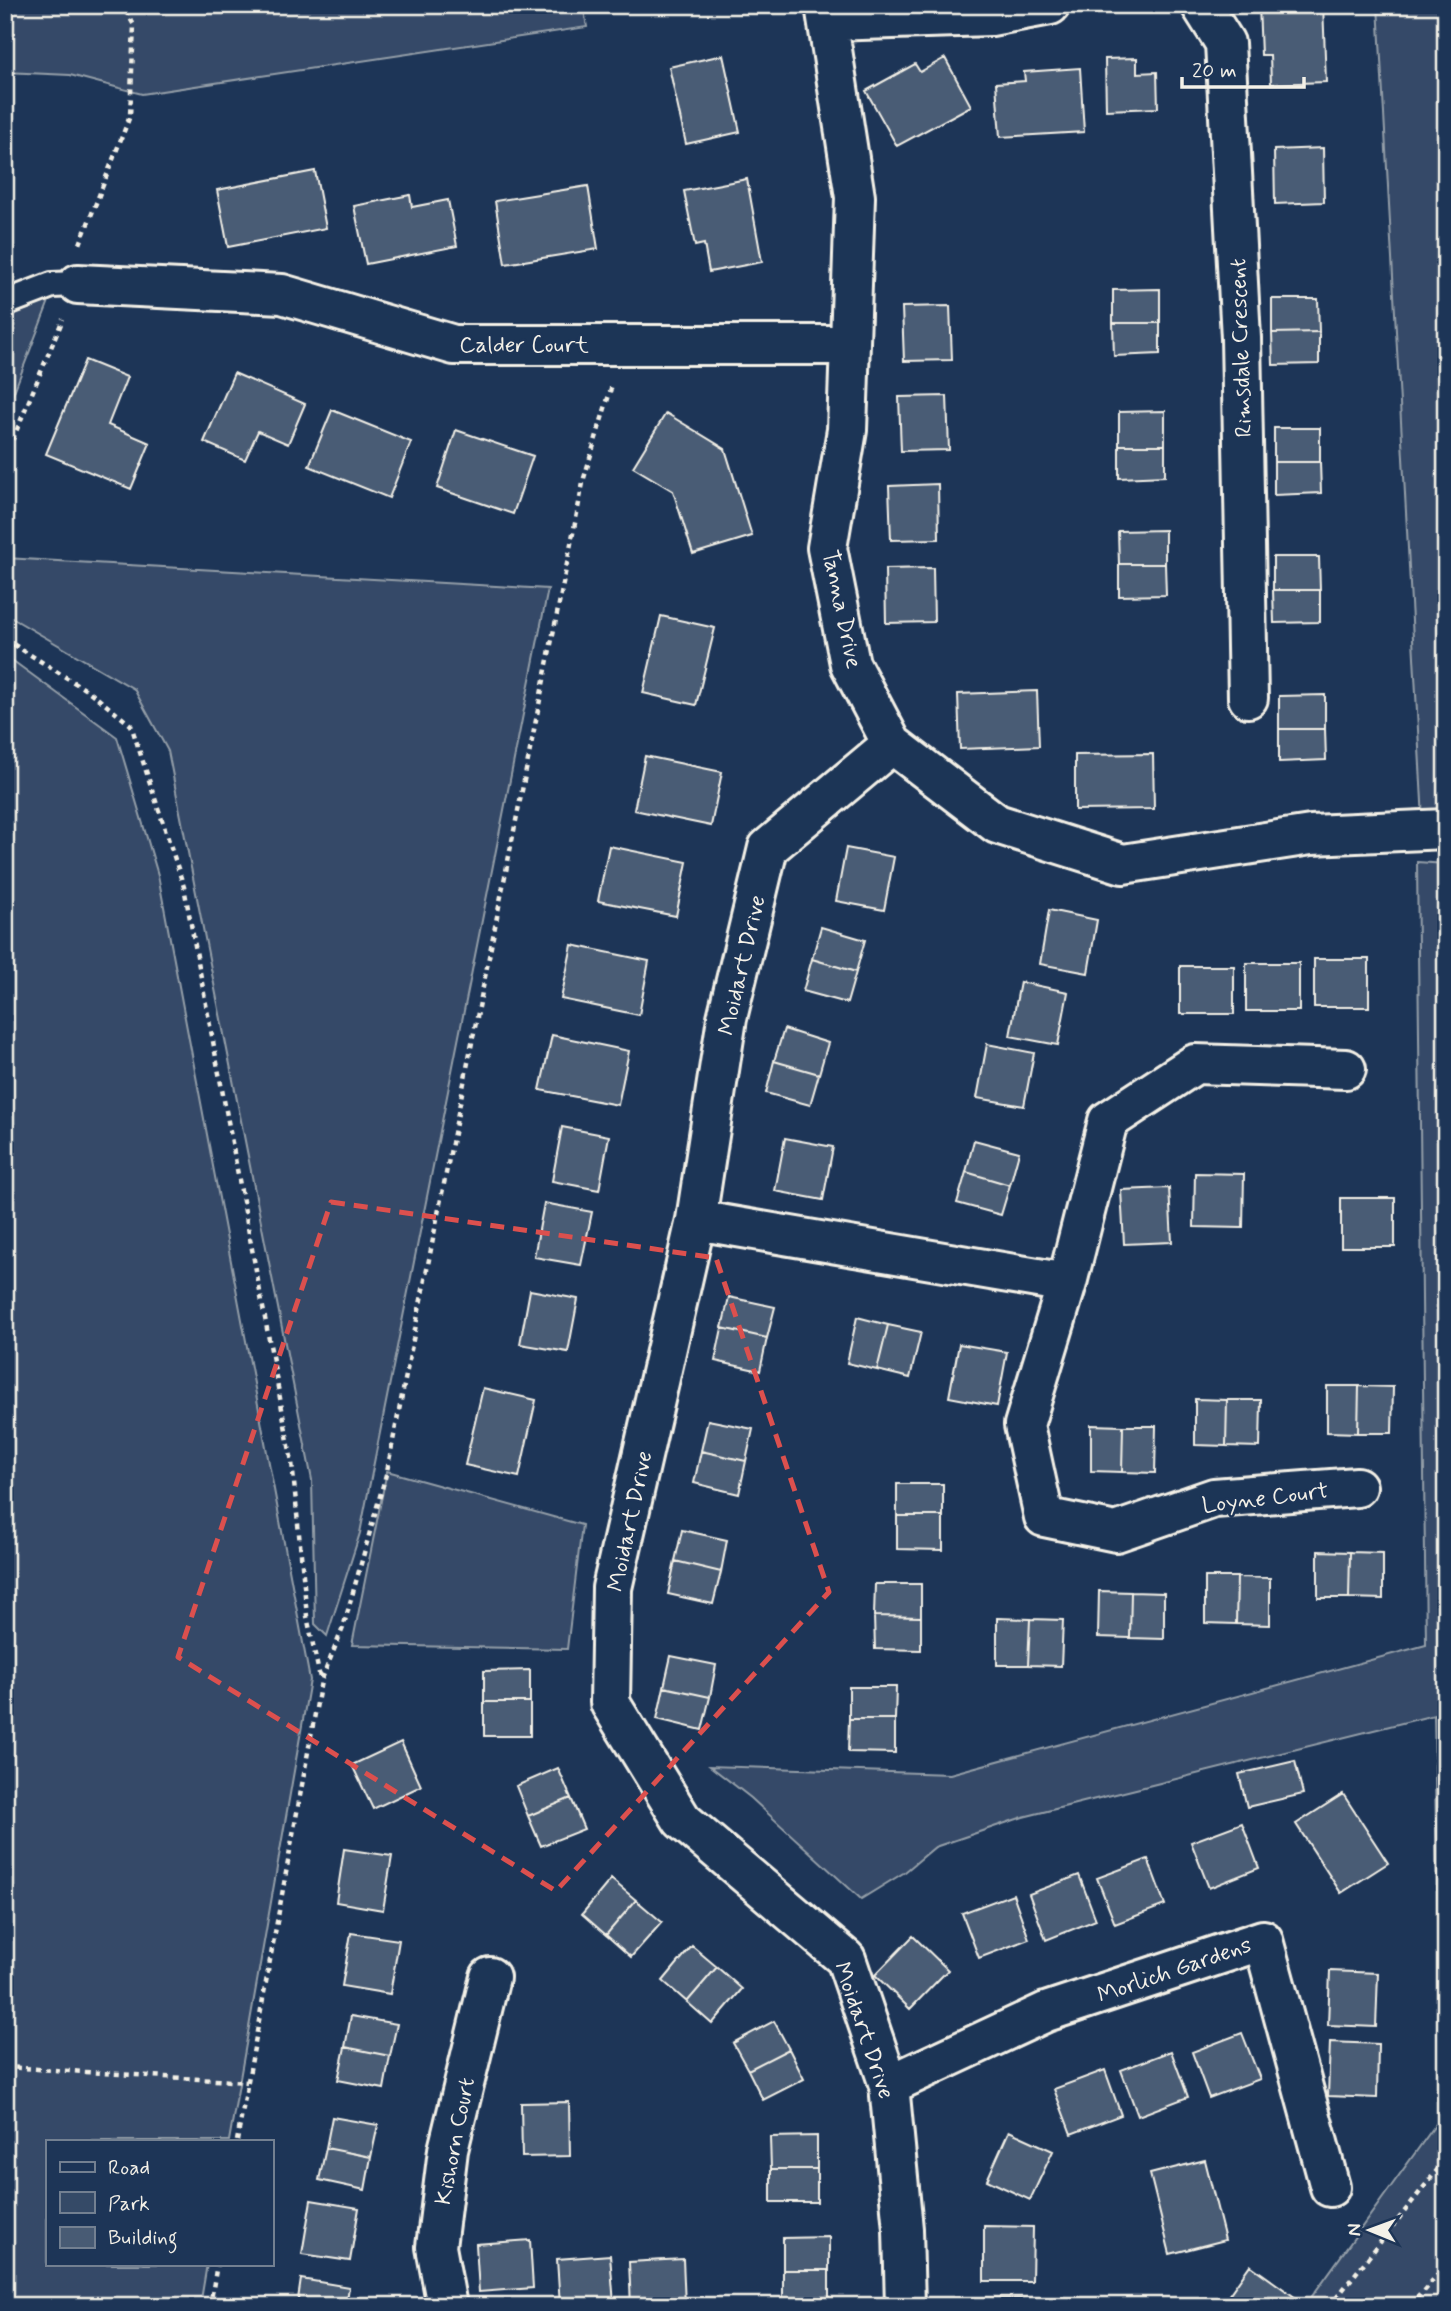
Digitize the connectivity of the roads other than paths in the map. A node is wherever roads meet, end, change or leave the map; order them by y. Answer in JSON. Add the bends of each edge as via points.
{"nodes":[{"id":1,"x":1050,"y":5,"type":"edge"},
{"id":2,"x":1201,"y":5,"type":"edge"},
{"id":3,"x":826,"y":13,"type":"edge"},
{"id":4,"x":78,"y":284,"type":"joint"},
{"id":5,"x":5,"y":303,"type":"edge"},
{"id":6,"x":850,"y":345,"type":"junction"},
{"id":7,"x":1248,"y":698,"type":"dead end"},
{"id":8,"x":892,"y":744,"type":"junction"},
{"id":9,"x":1446,"y":829,"type":"edge"},
{"id":10,"x":1346,"y":1069,"type":"dead end"},
{"id":11,"x":695,"y":1220,"type":"junction"},
{"id":12,"x":1067,"y":1283,"type":"junction"},
{"id":13,"x":1357,"y":1487,"type":"dead end"},
{"id":14,"x":490,"y":1977,"type":"dead end"},
{"id":15,"x":889,"y":2085,"type":"junction"},
{"id":16,"x":1330,"y":2187,"type":"dead end"},
{"id":17,"x":447,"y":2306,"type":"edge"},
{"id":18,"x":905,"y":2306,"type":"edge"}],
"edges":[{"from":1,"to":3,"type":"street","via":[[991,16]]},
{"from":2,"to":7,"type":"street","name":"Rimsdale Crescent","via":[[1225,43],[1241,338]]},
{"from":3,"to":6,"type":"street","name":"Tanna Drive","via":[[855,197]]},
{"from":4,"to":5,"type":"lane","via":[[52,285]]},
{"from":4,"to":6,"type":"street","name":"Calder Court","via":[[282,294],[454,345]]},
{"from":6,"to":8,"type":"street","name":"Tanna Drive","via":[[847,430],[827,548],[850,664]]},
{"from":8,"to":9,"type":"street","name":"Tanna Drive","via":[[998,824],[1123,864],[1311,835]]},
{"from":8,"to":11,"type":"street","name":"Moidart Drive","via":[[768,848],[727,1018]]},
{"from":10,"to":12,"type":"street","name":"Loyne Court","via":[[1195,1065],[1108,1121]]},
{"from":11,"to":12,"type":"street"},
{"from":11,"to":15,"type":"street","name":"Moidart Drive","via":[[612,1588],[610,1703],[682,1820],[846,1959]]},
{"from":12,"to":13,"type":"street","name":"Loyne Court","via":[[1024,1425],[1044,1517],[1116,1532],[1214,1498]]},
{"from":14,"to":17,"type":"street","name":"Kishorn Court","via":[[448,2150],[436,2247]]},
{"from":15,"to":16,"type":"street","name":"Morlich Gardens","via":[[1046,2012],[1263,1940]]},
{"from":15,"to":18,"type":"street","name":"Moidart Drive","via":[[903,2229]]}]}
